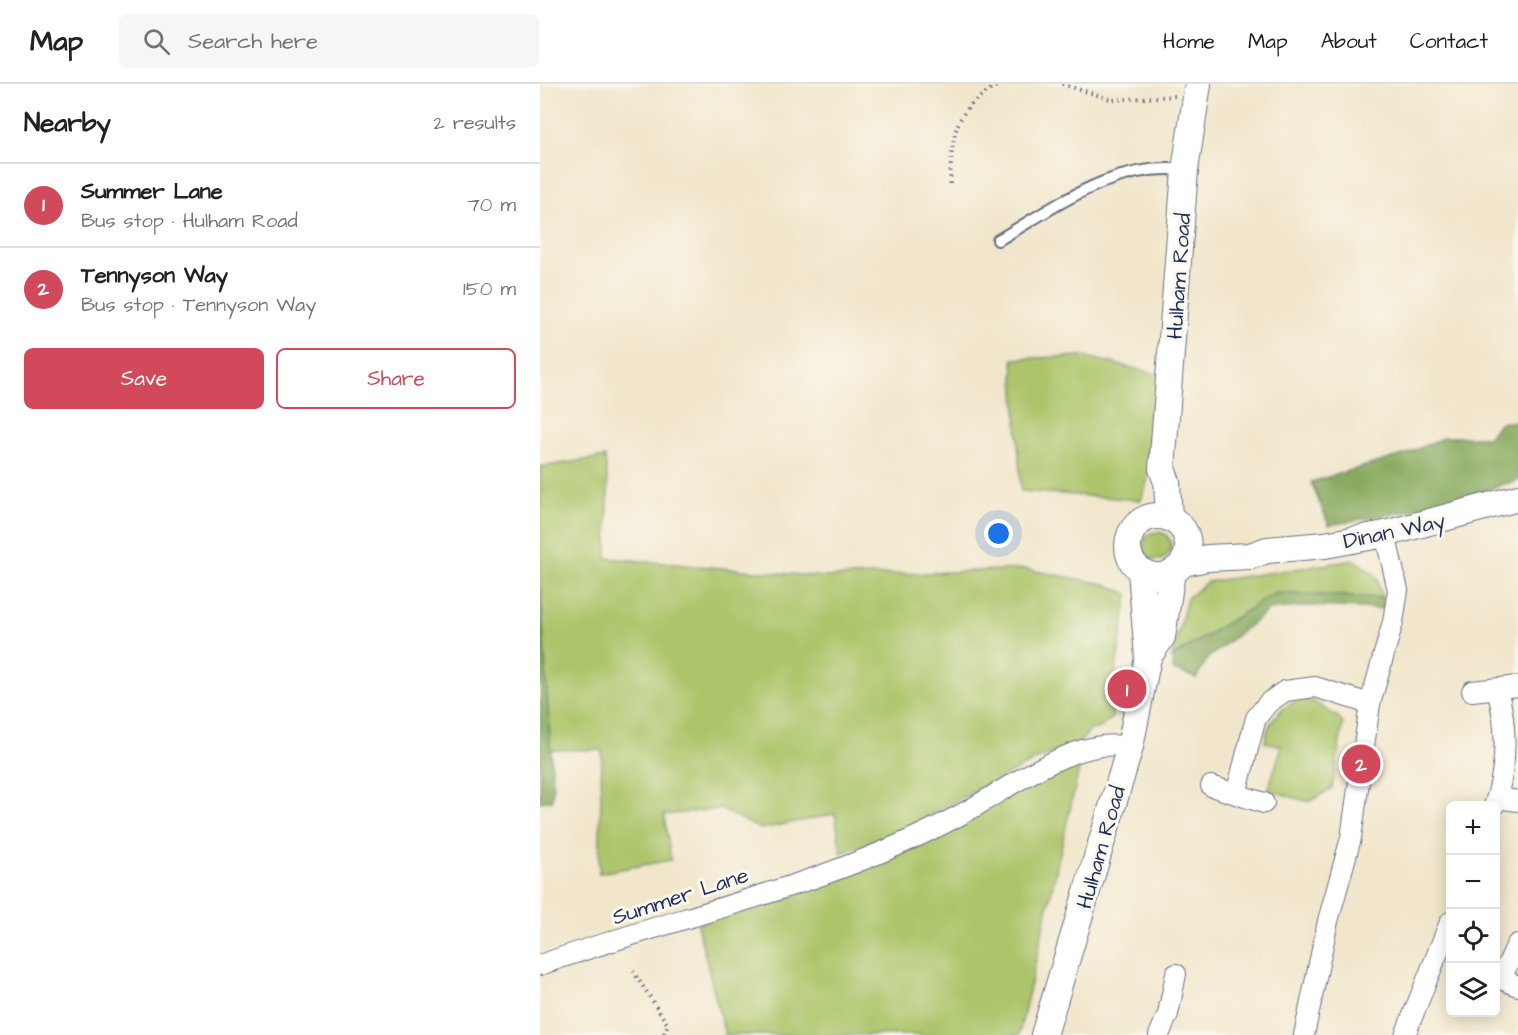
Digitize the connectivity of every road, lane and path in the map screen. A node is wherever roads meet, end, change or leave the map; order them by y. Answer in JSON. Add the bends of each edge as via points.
{"nodes":[{"id":1,"x":1000,"y":84,"type":"edge"},
{"id":2,"x":1062,"y":84,"type":"edge"},
{"id":3,"x":1198,"y":88,"type":"edge"},
{"id":4,"x":1185,"y":170,"type":"junction"},
{"id":5,"x":950,"y":184,"type":"dead end"},
{"id":6,"x":998,"y":240,"type":"dead end"},
{"id":7,"x":1518,"y":498,"type":"edge"},
{"id":8,"x":1167,"y":523,"type":"junction"},
{"id":9,"x":1385,"y":534,"type":"junction"},
{"id":10,"x":1267,"y":550,"type":"junction"},
{"id":11,"x":1178,"y":568,"type":"junction"},
{"id":12,"x":1141,"y":571,"type":"junction"},
{"id":13,"x":1148,"y":657,"type":"junction"},
{"id":14,"x":1518,"y":686,"type":"edge"},
{"id":15,"x":1497,"y":690,"type":"junction"},
{"id":16,"x":1472,"y":691,"type":"dead end"},
{"id":17,"x":1370,"y":704,"type":"junction"},
{"id":18,"x":1130,"y":747,"type":"junction"},
{"id":19,"x":1211,"y":786,"type":"dead end"},
{"id":20,"x":1236,"y":794,"type":"junction"},
{"id":21,"x":1496,"y":801,"type":"edge"},
{"id":22,"x":1518,"y":801,"type":"edge"},
{"id":23,"x":1500,"y":802,"type":"edge"},
{"id":24,"x":1264,"y":803,"type":"dead end"},
{"id":25,"x":1517,"y":944,"type":"edge"},
{"id":26,"x":1444,"y":956,"type":"edge"},
{"id":27,"x":540,"y":965,"type":"edge"},
{"id":28,"x":633,"y":971,"type":"dead end"},
{"id":29,"x":1176,"y":974,"type":"dead end"},
{"id":30,"x":1505,"y":981,"type":"edge"},
{"id":31,"x":1304,"y":1033,"type":"edge"},
{"id":32,"x":663,"y":1035,"type":"edge"},
{"id":33,"x":1044,"y":1035,"type":"edge"},
{"id":34,"x":1159,"y":1035,"type":"edge"},
{"id":35,"x":1405,"y":1035,"type":"edge"}],
"edges":[{"from":1,"to":5,"type":"path","via":[[976,97],[955,127]]},
{"from":2,"to":3,"type":"path","via":[[1113,100]]},
{"from":3,"to":4,"type":"street","name":"Hulham Road"},
{"from":4,"to":6,"type":"lane","via":[[1159,166],[1107,178]]},
{"from":4,"to":8,"type":"street","name":"Hulham Road","via":[[1162,469],[1167,482]]},
{"from":7,"to":9,"type":"street","name":"Dinan Way"},
{"from":8,"to":10,"type":"street","name":"Dinan Way"},
{"from":8,"to":11,"type":"street","name":"Hulham Road","via":[[1188,552]]},
{"from":8,"to":12,"type":"street","name":"Hulham Road","via":[[1137,524],[1130,534],[1130,559]]},
{"from":9,"to":10,"type":"street","name":"Dinan Way"},
{"from":9,"to":17,"type":"street","via":[[1398,590]]},
{"from":10,"to":11,"type":"street","name":"Dinan Way","via":[[1250,556],[1207,558]]},
{"from":11,"to":12,"type":"street","via":[[1162,576]]},
{"from":11,"to":13,"type":"street","name":"Hulham Road","via":[[1162,637]]},
{"from":12,"to":13,"type":"street","name":"Hulham Road"},
{"from":13,"to":18,"type":"street","name":"Hulham Road"},
{"from":14,"to":15,"type":"street"},
{"from":15,"to":16,"type":"street"},
{"from":15,"to":21,"type":"street","via":[[1506,734]]},
{"from":17,"to":20,"type":"street","via":[[1315,687],[1285,691],[1256,718]]},
{"from":17,"to":31,"type":"street","via":[[1351,838]]},
{"from":18,"to":27,"type":"street","name":"Summer Lane","via":[[1113,743],[1094,746],[1053,762],[922,836],[739,902]]},
{"from":18,"to":33,"type":"street","name":"Hulham Road"},
{"from":19,"to":20,"type":"street"},
{"from":20,"to":24,"type":"street"},
{"from":22,"to":23,"type":"street"},
{"from":25,"to":30,"type":"street"},
{"from":26,"to":35,"type":"street"},
{"from":28,"to":32,"type":"path","via":[[668,1025]]},
{"from":29,"to":34,"type":"street","via":[[1168,1014]]}]}
